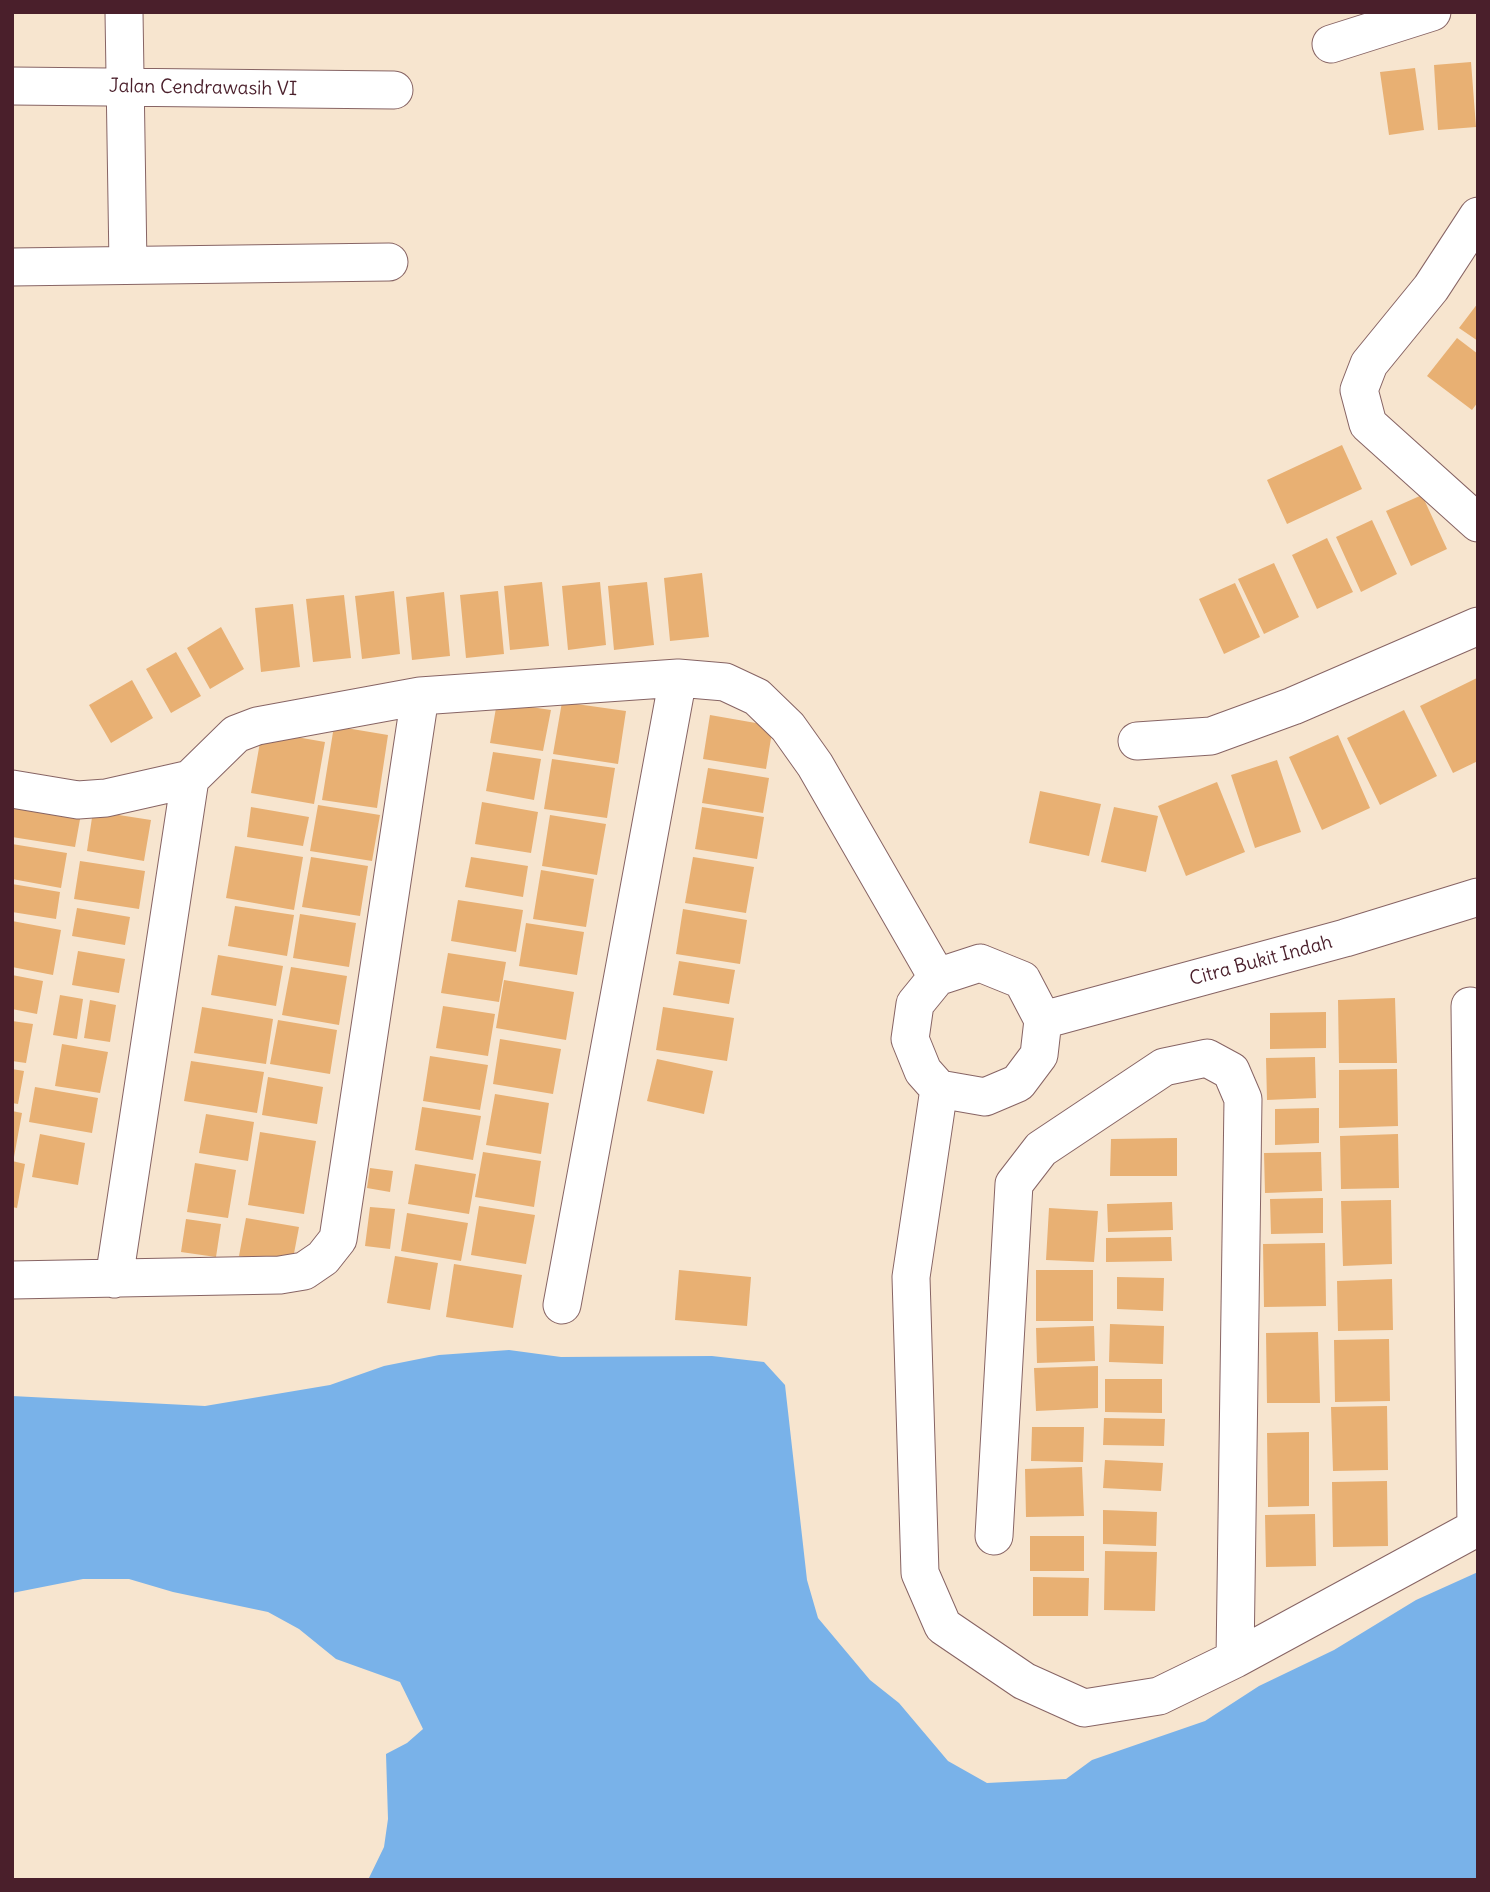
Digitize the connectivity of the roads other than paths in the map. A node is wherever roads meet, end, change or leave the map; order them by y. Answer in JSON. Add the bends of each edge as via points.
{"nodes":[{"id":1,"x":124,"y":12,"type":"edge"},
{"id":2,"x":1432,"y":12,"type":"edge"},
{"id":3,"x":1331,"y":44,"type":"dead end"},
{"id":4,"x":12,"y":86,"type":"edge"},
{"id":5,"x":124,"y":87,"type":"junction"},
{"id":6,"x":394,"y":90,"type":"dead end"},
{"id":7,"x":1478,"y":216,"type":"edge"},
{"id":8,"x":389,"y":262,"type":"dead end"},
{"id":9,"x":128,"y":265,"type":"junction"},
{"id":10,"x":12,"y":267,"type":"edge"},
{"id":11,"x":1478,"y":523,"type":"edge"},
{"id":12,"x":1478,"y":626,"type":"edge"},
{"id":13,"x":678,"y":678,"type":"junction"},
{"id":14,"x":419,"y":696,"type":"junction"},
{"id":15,"x":1137,"y":741,"type":"dead end"},
{"id":16,"x":190,"y":779,"type":"junction"},
{"id":17,"x":12,"y":789,"type":"edge"},
{"id":18,"x":1478,"y":897,"type":"edge"},
{"id":19,"x":937,"y":976,"type":"junction"},
{"id":20,"x":1470,"y":1006,"type":"dead end"},
{"id":21,"x":1043,"y":1020,"type":"junction"},
{"id":22,"x":940,"y":1089,"type":"junction"},
{"id":23,"x":114,"y":1279,"type":"junction"},
{"id":24,"x":12,"y":1280,"type":"edge"},
{"id":25,"x":562,"y":1305,"type":"dead end"},
{"id":26,"x":1477,"y":1527,"type":"edge"},
{"id":27,"x":994,"y":1536,"type":"dead end"},
{"id":28,"x":1235,"y":1659,"type":"junction"}],
"edges":[{"from":1,"to":5,"type":"street"},
{"from":2,"to":3,"type":"street"},
{"from":4,"to":5,"type":"street","name":"Jalan Cendrawasih VI"},
{"from":5,"to":6,"type":"street","name":"Jalan Cendrawasih VI"},
{"from":5,"to":9,"type":"street"},
{"from":7,"to":11,"type":"street","via":[[1430,288],[1369,364],[1359,390],[1368,424]]},
{"from":8,"to":9,"type":"street"},
{"from":9,"to":10,"type":"street"},
{"from":12,"to":15,"type":"street","via":[[1211,736]]},
{"from":13,"to":14,"type":"street"},
{"from":13,"to":19,"type":"street","via":[[725,682],[757,697],[788,727],[815,765]]},
{"from":13,"to":25,"type":"street"},
{"from":14,"to":16,"type":"street","via":[[257,726],[236,734]]},
{"from":14,"to":23,"type":"street","via":[[338,1239],[323,1258],[304,1271]]},
{"from":16,"to":17,"type":"street","via":[[78,800]]},
{"from":16,"to":23,"type":"street"},
{"from":18,"to":21,"type":"street","name":"Citra Bukit Indah"},
{"from":19,"to":21,"type":"street","via":[[980,963],[1022,980]]},
{"from":19,"to":22,"type":"street","via":[[915,1004],[910,1039],[923,1071]]},
{"from":20,"to":26,"type":"street"},
{"from":21,"to":22,"type":"street","via":[[1039,1055],[1018,1083],[985,1097]]},
{"from":22,"to":28,"type":"street","via":[[911,1277],[920,1573],[943,1626],[1024,1681],[1084,1708],[1159,1696]]},
{"from":23,"to":24,"type":"street"},
{"from":26,"to":28,"type":"street"},
{"from":27,"to":28,"type":"street","via":[[1014,1184],[1041,1149],[1164,1067],[1207,1058],[1231,1071],[1243,1099]]}]}
